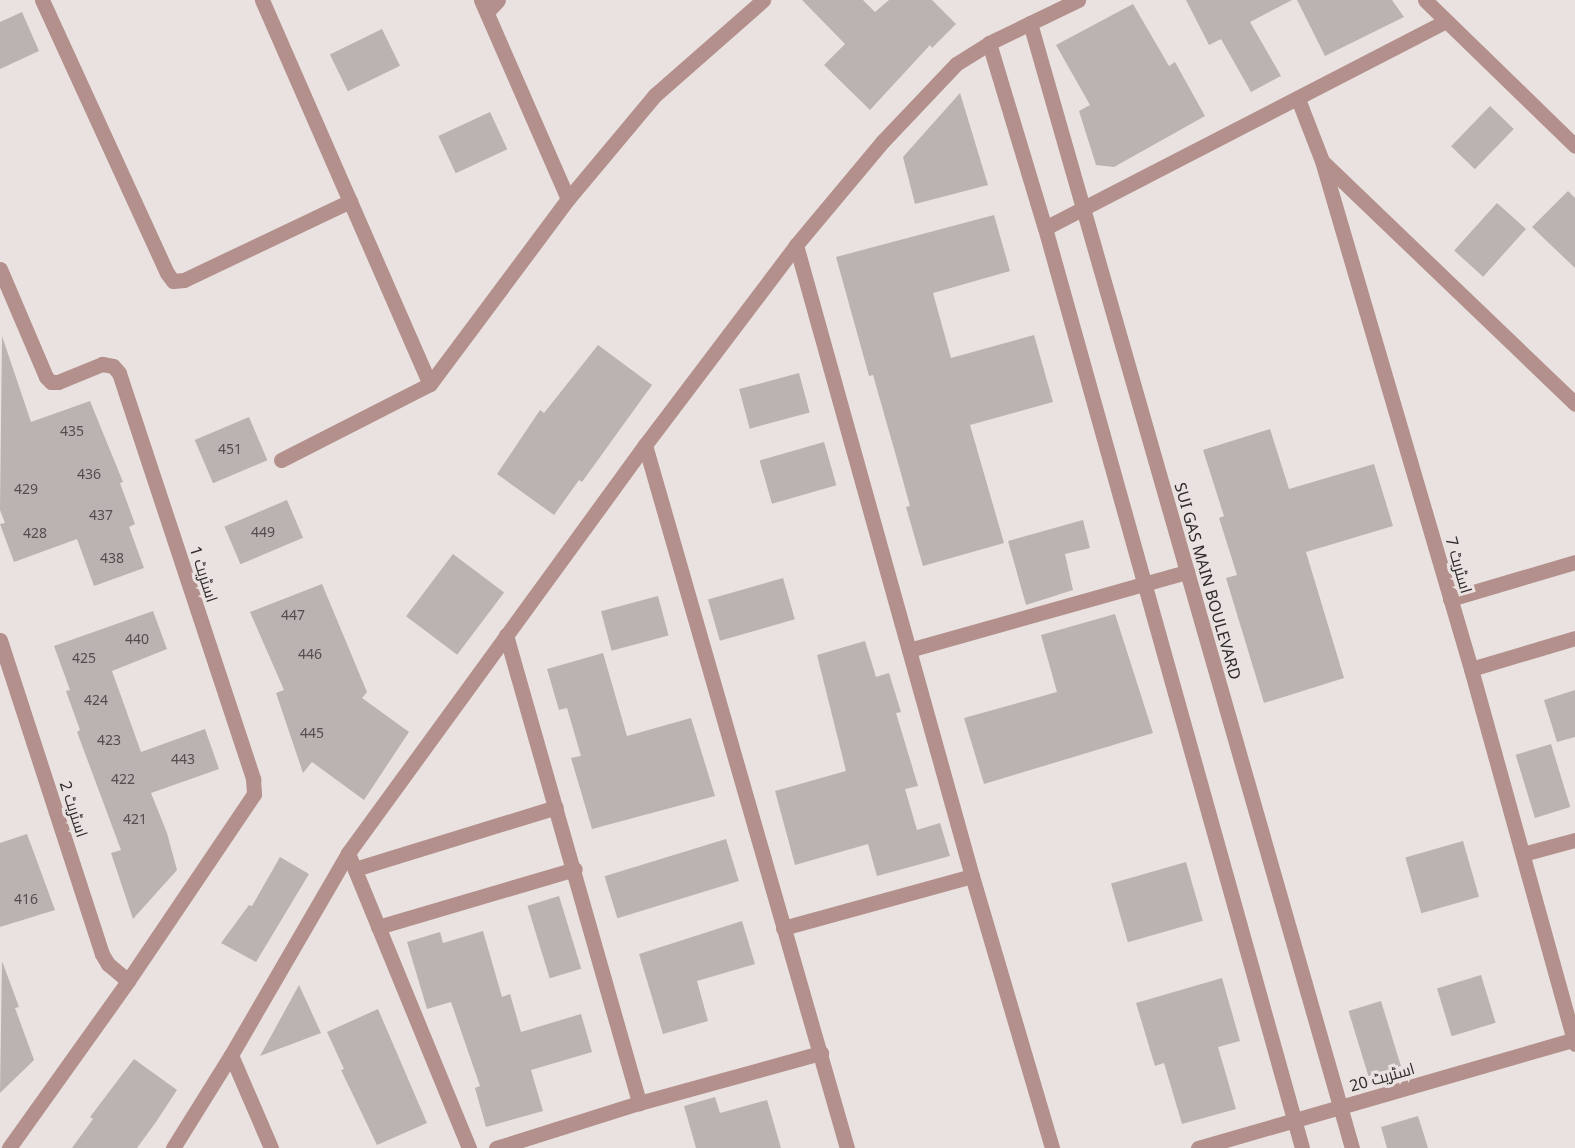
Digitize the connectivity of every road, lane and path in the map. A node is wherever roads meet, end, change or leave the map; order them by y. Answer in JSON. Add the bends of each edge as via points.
{"nodes":[{"id":1,"x":42,"y":0,"type":"edge"},
{"id":2,"x":262,"y":0,"type":"edge"},
{"id":3,"x":498,"y":0,"type":"edge"},
{"id":4,"x":1078,"y":0,"type":"edge"},
{"id":5,"x":1425,"y":0,"type":"edge"},
{"id":6,"x":759,"y":1,"type":"edge"},
{"id":7,"x":484,"y":6,"type":"edge"},
{"id":8,"x":1446,"y":21,"type":"junction"},
{"id":9,"x":1030,"y":23,"type":"junction"},
{"id":10,"x":989,"y":43,"type":"junction"},
{"id":11,"x":1298,"y":99,"type":"junction"},
{"id":12,"x":1575,"y":146,"type":"edge"},
{"id":13,"x":1322,"y":161,"type":"junction"},
{"id":14,"x":568,"y":199,"type":"junction"},
{"id":15,"x":350,"y":201,"type":"junction"},
{"id":16,"x":1082,"y":211,"type":"junction"},
{"id":17,"x":1045,"y":228,"type":"junction"},
{"id":18,"x":796,"y":245,"type":"junction"},
{"id":19,"x":0,"y":269,"type":"edge"},
{"id":20,"x":430,"y":384,"type":"junction"},
{"id":21,"x":1575,"y":404,"type":"edge"},
{"id":22,"x":645,"y":445,"type":"junction"},
{"id":23,"x":281,"y":460,"type":"dead end"},
{"id":24,"x":1575,"y":562,"type":"edge"},
{"id":25,"x":1187,"y":572,"type":"junction"},
{"id":26,"x":1146,"y":584,"type":"junction"},
{"id":27,"x":1450,"y":599,"type":"junction"},
{"id":28,"x":506,"y":635,"type":"junction"},
{"id":29,"x":1575,"y":638,"type":"edge"},
{"id":30,"x":0,"y":640,"type":"edge"},
{"id":31,"x":909,"y":650,"type":"junction"},
{"id":32,"x":1471,"y":669,"type":"junction"},
{"id":33,"x":556,"y":807,"type":"junction"},
{"id":34,"x":1575,"y":840,"type":"edge"},
{"id":35,"x":348,"y":853,"type":"junction"},
{"id":36,"x":1523,"y":854,"type":"junction"},
{"id":37,"x":574,"y":869,"type":"junction"},
{"id":38,"x":355,"y":870,"type":"junction"},
{"id":39,"x":972,"y":876,"type":"junction"},
{"id":40,"x":378,"y":927,"type":"junction"},
{"id":41,"x":783,"y":928,"type":"junction"},
{"id":42,"x":128,"y":981,"type":"junction"},
{"id":43,"x":1575,"y":1041,"type":"edge"},
{"id":44,"x":820,"y":1053,"type":"junction"},
{"id":45,"x":231,"y":1055,"type":"junction"},
{"id":46,"x":639,"y":1103,"type":"junction"},
{"id":47,"x":1340,"y":1107,"type":"junction"},
{"id":48,"x":1294,"y":1120,"type":"junction"},
{"id":49,"x":9,"y":1148,"type":"edge"},
{"id":50,"x":173,"y":1148,"type":"edge"},
{"id":51,"x":271,"y":1148,"type":"edge"},
{"id":52,"x":470,"y":1148,"type":"edge"},
{"id":53,"x":496,"y":1148,"type":"edge"},
{"id":54,"x":847,"y":1148,"type":"edge"},
{"id":55,"x":1052,"y":1148,"type":"edge"},
{"id":56,"x":1198,"y":1148,"type":"edge"},
{"id":57,"x":1302,"y":1148,"type":"edge"},
{"id":58,"x":1352,"y":1148,"type":"edge"}],
"edges":[{"from":1,"to":15,"type":"street","via":[[173,281],[184,280]]},
{"from":2,"to":15,"type":"street"},
{"from":3,"to":7,"type":"street"},
{"from":4,"to":9,"type":"street"},
{"from":5,"to":8,"type":"street"},
{"from":6,"to":14,"type":"street","via":[[655,94]]},
{"from":7,"to":14,"type":"street"},
{"from":8,"to":11,"type":"street"},
{"from":8,"to":12,"type":"street"},
{"from":9,"to":10,"type":"street"},
{"from":9,"to":16,"type":"street","name":"SUI GAS MAIN BOULEVARD"},
{"from":10,"to":17,"type":"street"},
{"from":10,"to":18,"type":"street","via":[[956,64],[924,97]]},
{"from":11,"to":13,"type":"street","name":"اسٹریٹ 7"},
{"from":11,"to":16,"type":"street"},
{"from":13,"to":21,"type":"street"},
{"from":13,"to":27,"type":"street","name":"اسٹریٹ 7"},
{"from":14,"to":20,"type":"street"},
{"from":15,"to":20,"type":"street"},
{"from":16,"to":17,"type":"street"},
{"from":16,"to":25,"type":"street","name":"SUI GAS MAIN BOULEVARD"},
{"from":17,"to":26,"type":"street"},
{"from":18,"to":22,"type":"street"},
{"from":18,"to":31,"type":"street"},
{"from":19,"to":42,"type":"street","name":"اسٹریٹ 1","via":[[51,382],[102,364],[119,373],[253,779],[254,794],[249,806]]},
{"from":20,"to":23,"type":"street"},
{"from":22,"to":28,"type":"street"},
{"from":22,"to":41,"type":"street"},
{"from":24,"to":27,"type":"street"},
{"from":25,"to":26,"type":"street"},
{"from":25,"to":47,"type":"street","name":"SUI GAS MAIN BOULEVARD"},
{"from":26,"to":31,"type":"street"},
{"from":26,"to":48,"type":"street"},
{"from":27,"to":32,"type":"street","name":"اسٹریٹ 7"},
{"from":28,"to":33,"type":"street"},
{"from":28,"to":35,"type":"street"},
{"from":29,"to":32,"type":"street"},
{"from":30,"to":42,"type":"street","name":"اسٹریٹ 2","via":[[102,954]]},
{"from":31,"to":39,"type":"street"},
{"from":32,"to":36,"type":"street","name":"اسٹریٹ 7"},
{"from":33,"to":37,"type":"street"},
{"from":33,"to":38,"type":"street"},
{"from":34,"to":36,"type":"street"},
{"from":35,"to":38,"type":"street"},
{"from":35,"to":45,"type":"street"},
{"from":36,"to":43,"type":"street","name":"اسٹریٹ 7"},
{"from":37,"to":40,"type":"street"},
{"from":37,"to":46,"type":"street"},
{"from":38,"to":40,"type":"street"},
{"from":39,"to":41,"type":"street"},
{"from":39,"to":55,"type":"street"},
{"from":40,"to":52,"type":"street"},
{"from":41,"to":44,"type":"street"},
{"from":42,"to":49,"type":"street"},
{"from":43,"to":47,"type":"street","name":"اسٹریٹ 20"},
{"from":44,"to":46,"type":"street"},
{"from":44,"to":54,"type":"street"},
{"from":45,"to":50,"type":"street"},
{"from":45,"to":51,"type":"street"},
{"from":46,"to":53,"type":"street"},
{"from":47,"to":48,"type":"street","name":"اسٹریٹ 20"},
{"from":47,"to":58,"type":"street","name":"SUI GAS MAIN BOULEVARD"},
{"from":48,"to":56,"type":"street","name":"اسٹریٹ 20"},
{"from":48,"to":57,"type":"street"}]}
